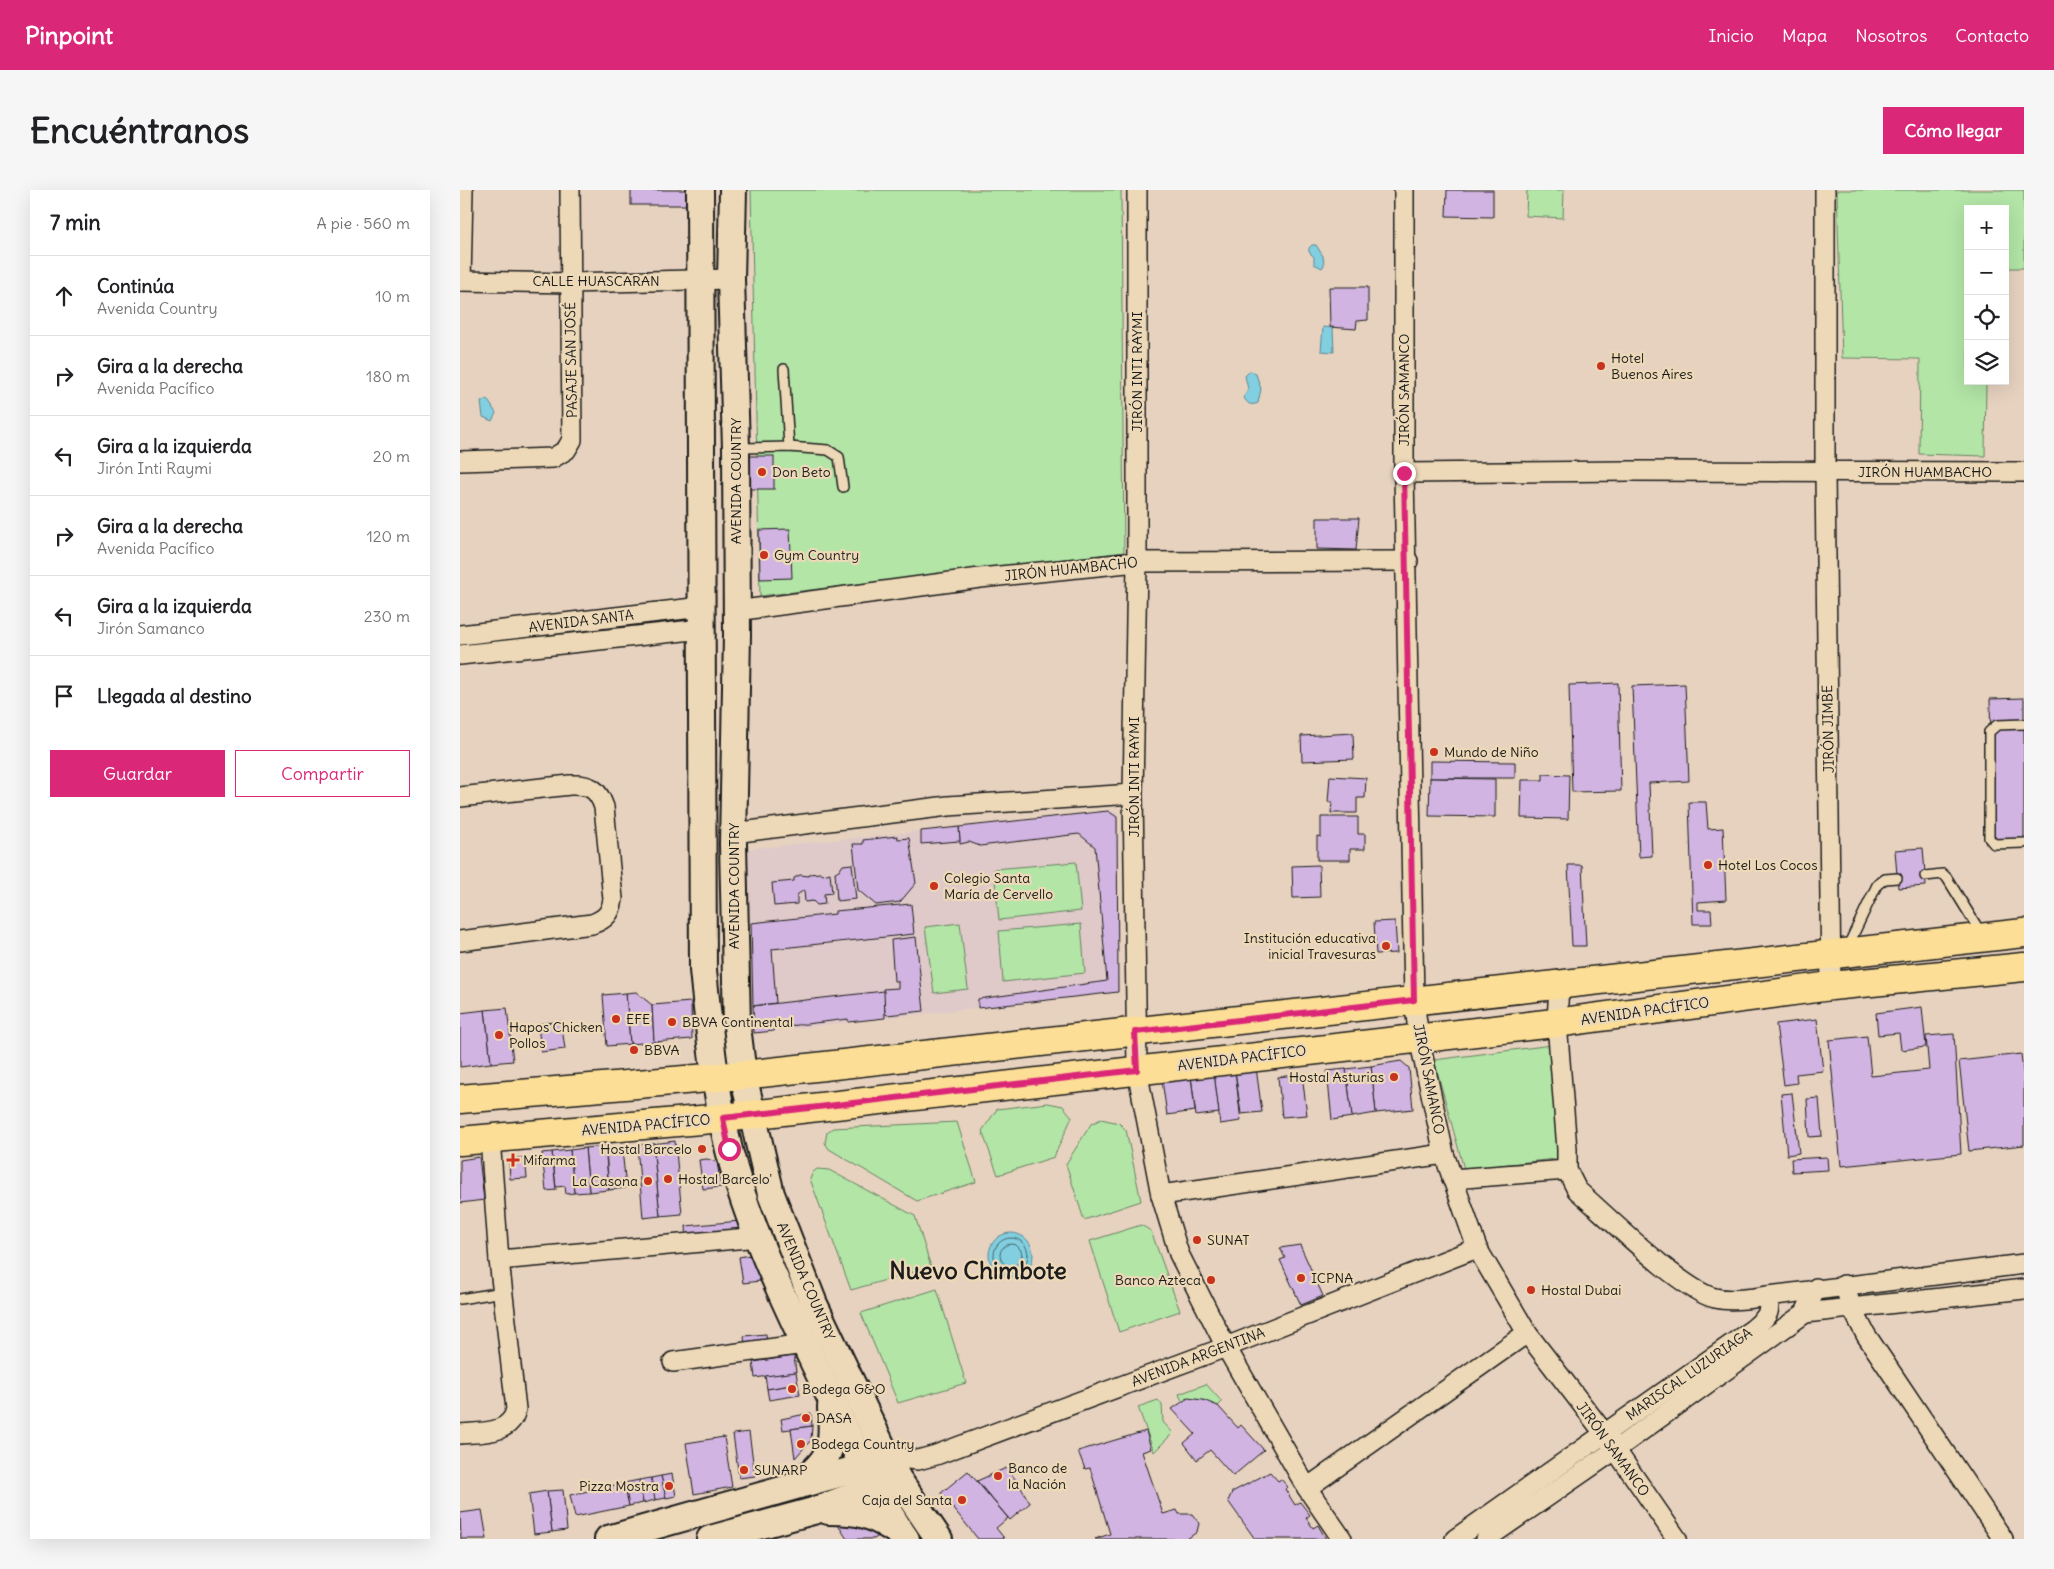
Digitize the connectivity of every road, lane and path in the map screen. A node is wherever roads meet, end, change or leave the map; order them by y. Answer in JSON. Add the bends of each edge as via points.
{"nodes":[{"id":1,"x":463,"y":190,"type":"edge"},
{"id":2,"x":570,"y":190,"type":"edge"},
{"id":3,"x":1137,"y":190,"type":"edge"},
{"id":4,"x":1404,"y":190,"type":"edge"},
{"id":5,"x":1825,"y":190,"type":"edge"},
{"id":6,"x":700,"y":193,"type":"edge"},
{"id":7,"x":733,"y":195,"type":"edge"},
{"id":8,"x":731,"y":279,"type":"junction"},
{"id":9,"x":699,"y":280,"type":"junction"},
{"id":10,"x":461,"y":281,"type":"edge"},
{"id":11,"x":570,"y":283,"type":"junction"},
{"id":12,"x":784,"y":369,"type":"dead end"},
{"id":13,"x":789,"y":447,"type":"junction"},
{"id":14,"x":736,"y":448,"type":"junction"},
{"id":15,"x":460,"y":461,"type":"edge"},
{"id":16,"x":1826,"y":472,"type":"junction"},
{"id":17,"x":2024,"y":472,"type":"edge"},
{"id":18,"x":1404,"y":473,"type":"junction"},
{"id":19,"x":843,"y":486,"type":"dead end"},
{"id":20,"x":703,"y":500,"type":"junction"},
{"id":21,"x":736,"y":500,"type":"junction"},
{"id":22,"x":1408,"y":561,"type":"junction"},
{"id":23,"x":1137,"y":562,"type":"junction"},
{"id":24,"x":736,"y":611,"type":"junction"},
{"id":25,"x":702,"y":618,"type":"junction"},
{"id":26,"x":460,"y":635,"type":"edge"},
{"id":27,"x":460,"y":655,"type":"edge"},
{"id":28,"x":2024,"y":724,"type":"edge"},
{"id":29,"x":702,"y":727,"type":"junction"},
{"id":30,"x":736,"y":727,"type":"junction"},
{"id":31,"x":1133,"y":794,"type":"junction"},
{"id":32,"x":460,"y":797,"type":"edge"},
{"id":33,"x":733,"y":833,"type":"junction"},
{"id":34,"x":2024,"y":843,"type":"edge"},
{"id":35,"x":1925,"y":876,"type":"dead end"},
{"id":36,"x":1897,"y":878,"type":"dead end"},
{"id":37,"x":2024,"y":933,"type":"edge"},
{"id":38,"x":1984,"y":938,"type":"junction"},
{"id":39,"x":460,"y":942,"type":"edge"},
{"id":40,"x":1838,"y":954,"type":"junction"},
{"id":41,"x":2024,"y":966,"type":"edge"},
{"id":42,"x":1559,"y":984,"type":"junction"},
{"id":43,"x":1831,"y":986,"type":"junction"},
{"id":44,"x":1414,"y":1000,"type":"junction"},
{"id":45,"x":1557,"y":1023,"type":"junction"},
{"id":46,"x":1135,"y":1032,"type":"junction"},
{"id":47,"x":1419,"y":1038,"type":"junction"},
{"id":48,"x":1137,"y":1070,"type":"junction"},
{"id":49,"x":730,"y":1076,"type":"junction"},
{"id":50,"x":460,"y":1099,"type":"edge"},
{"id":51,"x":752,"y":1114,"type":"junction"},
{"id":52,"x":723,"y":1118,"type":"junction"},
{"id":53,"x":490,"y":1138,"type":"junction"},
{"id":54,"x":460,"y":1141,"type":"edge"},
{"id":55,"x":1444,"y":1154,"type":"junction"},
{"id":56,"x":1567,"y":1170,"type":"junction"},
{"id":57,"x":1452,"y":1179,"type":"junction"},
{"id":58,"x":1161,"y":1195,"type":"junction"},
{"id":59,"x":759,"y":1237,"type":"junction"},
{"id":60,"x":1477,"y":1248,"type":"junction"},
{"id":61,"x":499,"y":1260,"type":"junction"},
{"id":62,"x":2024,"y":1264,"type":"edge"},
{"id":63,"x":1844,"y":1285,"type":"junction"},
{"id":64,"x":1816,"y":1288,"type":"junction"},
{"id":65,"x":2024,"y":1289,"type":"edge"},
{"id":66,"x":503,"y":1292,"type":"junction"},
{"id":67,"x":1768,"y":1296,"type":"junction"},
{"id":68,"x":460,"y":1299,"type":"edge"},
{"id":69,"x":1852,"y":1308,"type":"junction"},
{"id":70,"x":1805,"y":1313,"type":"junction"},
{"id":71,"x":1527,"y":1333,"type":"junction"},
{"id":72,"x":804,"y":1344,"type":"junction"},
{"id":73,"x":1226,"y":1347,"type":"junction"},
{"id":74,"x":673,"y":1362,"type":"dead end"},
{"id":75,"x":831,"y":1398,"type":"junction"},
{"id":76,"x":1604,"y":1433,"type":"junction"},
{"id":77,"x":460,"y":1434,"type":"edge"},
{"id":78,"x":1616,"y":1450,"type":"junction"},
{"id":79,"x":863,"y":1467,"type":"junction"},
{"id":80,"x":887,"y":1475,"type":"junction"},
{"id":81,"x":794,"y":1486,"type":"junction"},
{"id":82,"x":1307,"y":1488,"type":"junction"},
{"id":83,"x":813,"y":1511,"type":"junction"},
{"id":84,"x":905,"y":1537,"type":"edge"},
{"id":85,"x":608,"y":1539,"type":"edge"},
{"id":86,"x":710,"y":1539,"type":"edge"},
{"id":87,"x":938,"y":1539,"type":"edge"},
{"id":88,"x":1342,"y":1539,"type":"edge"},
{"id":89,"x":1454,"y":1539,"type":"edge"},
{"id":90,"x":1486,"y":1539,"type":"edge"},
{"id":91,"x":1677,"y":1539,"type":"edge"},
{"id":92,"x":2004,"y":1539,"type":"edge"}],
"edges":[{"from":1,"to":10,"type":"street"},
{"from":2,"to":11,"type":"street","name":"PASAJE SAN JOSÉ"},
{"from":3,"to":23,"type":"street","name":"JIRÓN INTI RAYMI"},
{"from":4,"to":18,"type":"street","name":"JIRÓN SAMANCO"},
{"from":5,"to":16,"type":"street","name":"JIRÓN JIMBE"},
{"from":6,"to":7,"type":"main road","via":[[706,208],[713,212],[724,209]]},
{"from":6,"to":9,"type":"main road","name":"AVENIDA COUNTRY"},
{"from":7,"to":8,"type":"main road","name":"AVENIDA COUNTRY"},
{"from":8,"to":9,"type":"street","name":"CALLE HUASCARAN"},
{"from":8,"to":14,"type":"main road","name":"AVENIDA COUNTRY"},
{"from":9,"to":11,"type":"street","name":"CALLE HUASCARAN"},
{"from":9,"to":20,"type":"main road","name":"AVENIDA COUNTRY"},
{"from":10,"to":11,"type":"street","name":"CALLE HUASCARAN"},
{"from":11,"to":15,"type":"street","name":"PASAJE SAN JOSÉ","via":[[572,440],[566,450],[553,458]]},
{"from":12,"to":13,"type":"lane"},
{"from":13,"to":14,"type":"lane"},
{"from":13,"to":19,"type":"lane","via":[[828,450],[839,457]]},
{"from":14,"to":21,"type":"main road","name":"AVENIDA COUNTRY"},
{"from":16,"to":17,"type":"street","name":"JIRÓN HUAMBACHO"},
{"from":16,"to":18,"type":"street","name":"JIRÓN HUAMBACHO"},
{"from":16,"to":40,"type":"street","name":"JIRÓN JIMBE"},
{"from":18,"to":22,"type":"street","name":"JIRÓN SAMANCO"},
{"from":20,"to":21,"type":"main road"},
{"from":20,"to":25,"type":"main road","name":"AVENIDA COUNTRY"},
{"from":21,"to":24,"type":"main road","name":"AVENIDA COUNTRY"},
{"from":22,"to":23,"type":"street","name":"JIRÓN HUAMBACHO"},
{"from":22,"to":44,"type":"street","name":"JIRÓN SAMANCO"},
{"from":23,"to":24,"type":"street","name":"JIRÓN HUAMBACHO","via":[[980,578]]},
{"from":23,"to":31,"type":"street","name":"JIRÓN INTI RAYMI"},
{"from":24,"to":30,"type":"main road","name":"AVENIDA COUNTRY"},
{"from":25,"to":26,"type":"street","name":"AVENIDA SANTA"},
{"from":25,"to":27,"type":"street","name":"AVENIDA SANTA"},
{"from":25,"to":29,"type":"main road","name":"AVENIDA COUNTRY"},
{"from":28,"to":34,"type":"lane","via":[[1997,725],[1989,732],[1989,838],[1994,844]]},
{"from":29,"to":30,"type":"main road"},
{"from":29,"to":49,"type":"main road","name":"AVENIDA COUNTRY","via":[[703,970],[709,1030]]},
{"from":30,"to":33,"type":"main road","name":"AVENIDA COUNTRY"},
{"from":31,"to":33,"type":"street","via":[[948,806]]},
{"from":31,"to":46,"type":"street","name":"JIRÓN INTI RAYMI"},
{"from":32,"to":39,"type":"street","via":[[582,784],[593,788],[604,808],[613,899],[611,911],[604,920],[592,924]]},
{"from":33,"to":49,"type":"main road","name":"AVENIDA COUNTRY","via":[[737,1026]]},
{"from":35,"to":38,"type":"lane","via":[[1943,874],[1947,878]]},
{"from":36,"to":40,"type":"lane","via":[[1884,879],[1877,885]]},
{"from":37,"to":38,"type":"main road"},
{"from":38,"to":40,"type":"main road"},
{"from":40,"to":42,"type":"main road"},
{"from":40,"to":43,"type":"street","name":"JIRÓN JIMBE"},
{"from":41,"to":43,"type":"main road","name":"AVENIDA PACÍFICO"},
{"from":42,"to":44,"type":"main road"},
{"from":42,"to":45,"type":"street"},
{"from":43,"to":45,"type":"main road","name":"AVENIDA PACÍFICO"},
{"from":44,"to":46,"type":"main road"},
{"from":44,"to":47,"type":"street","name":"JIRÓN SAMANCO"},
{"from":45,"to":47,"type":"main road","name":"AVENIDA PACÍFICO"},
{"from":45,"to":56,"type":"street"},
{"from":46,"to":48,"type":"street","name":"JIRÓN INTI RAYMI"},
{"from":46,"to":49,"type":"main road"},
{"from":47,"to":48,"type":"main road","name":"AVENIDA PACÍFICO"},
{"from":47,"to":55,"type":"street","name":"JIRÓN SAMANCO"},
{"from":48,"to":51,"type":"main road","name":"AVENIDA PACÍFICO"},
{"from":48,"to":58,"type":"street","name":"JIRÓN INTI RAYMI"},
{"from":49,"to":50,"type":"main road"},
{"from":49,"to":51,"type":"main road","name":"AVENIDA COUNTRY"},
{"from":49,"to":52,"type":"main road","name":"AVENIDA COUNTRY"},
{"from":51,"to":52,"type":"main road","name":"AVENIDA PACÍFICO"},
{"from":51,"to":80,"type":"main road","name":"AVENIDA COUNTRY","via":[[771,1194],[786,1235]]},
{"from":52,"to":53,"type":"main road","name":"AVENIDA PACÍFICO"},
{"from":52,"to":59,"type":"main road","name":"AVENIDA COUNTRY","via":[[729,1149]]},
{"from":53,"to":54,"type":"main road","name":"AVENIDA PACÍFICO"},
{"from":53,"to":61,"type":"street"},
{"from":55,"to":57,"type":"street","name":"JIRÓN SAMANCO"},
{"from":55,"to":58,"type":"street"},
{"from":56,"to":57,"type":"street"},
{"from":56,"to":67,"type":"street","via":[[1576,1190],[1690,1287],[1715,1298]]},
{"from":57,"to":60,"type":"street","name":"JIRÓN SAMANCO"},
{"from":58,"to":73,"type":"street","name":"JIRÓN INTI RAYMI","via":[[1179,1254]]},
{"from":59,"to":61,"type":"street"},
{"from":59,"to":72,"type":"main road","name":"AVENIDA COUNTRY"},
{"from":60,"to":71,"type":"street","name":"JIRÓN SAMANCO"},
{"from":60,"to":73,"type":"street","name":"AVENIDA ARGENTINA"},
{"from":61,"to":66,"type":"street"},
{"from":62,"to":63,"type":"street"},
{"from":63,"to":64,"type":"street"},
{"from":63,"to":69,"type":"street"},
{"from":64,"to":67,"type":"street"},
{"from":64,"to":70,"type":"street"},
{"from":65,"to":69,"type":"street","name":"MARISCAL LUZURIAGA"},
{"from":66,"to":68,"type":"lane"},
{"from":66,"to":77,"type":"street","via":[[515,1416],[507,1426],[495,1430]]},
{"from":67,"to":76,"type":"street","name":"MARISCAL LUZURIAGA","via":[[1770,1309],[1765,1319]]},
{"from":69,"to":70,"type":"street","name":"MARISCAL LUZURIAGA"},
{"from":69,"to":92,"type":"street","via":[[1866,1335]]},
{"from":70,"to":78,"type":"street","name":"MARISCAL LUZURIAGA"},
{"from":71,"to":76,"type":"street","name":"JIRÓN SAMANCO"},
{"from":71,"to":82,"type":"street"},
{"from":72,"to":74,"type":"street"},
{"from":72,"to":75,"type":"main road","name":"AVENIDA COUNTRY"},
{"from":73,"to":80,"type":"street","name":"AVENIDA ARGENTINA","via":[[918,1460]]},
{"from":73,"to":82,"type":"street","name":"JIRÓN INTI RAYMI"},
{"from":75,"to":79,"type":"main road","name":"AVENIDA COUNTRY"},
{"from":75,"to":81,"type":"main road","via":[[833,1436],[829,1452],[822,1464]]},
{"from":76,"to":78,"type":"street","name":"JIRÓN SAMANCO"},
{"from":76,"to":89,"type":"street","name":"MARISCAL LUZURIAGA"},
{"from":78,"to":90,"type":"street","name":"MARISCAL LUZURIAGA"},
{"from":78,"to":91,"type":"street","name":"JIRÓN SAMANCO"},
{"from":79,"to":80,"type":"main road","name":"AVENIDA COUNTRY"},
{"from":79,"to":81,"type":"main road"},
{"from":80,"to":83,"type":"main road","name":"AVENIDA ARGENTINA"},
{"from":80,"to":84,"type":"main road","name":"AVENIDA COUNTRY"},
{"from":80,"to":87,"type":"main road","name":"AVENIDA COUNTRY"},
{"from":81,"to":85,"type":"main road"},
{"from":82,"to":88,"type":"street","name":"JIRÓN INTI RAYMI"},
{"from":83,"to":84,"type":"main road","via":[[854,1511],[881,1520]]},
{"from":83,"to":86,"type":"main road","name":"AVENIDA ARGENTINA"}]}
